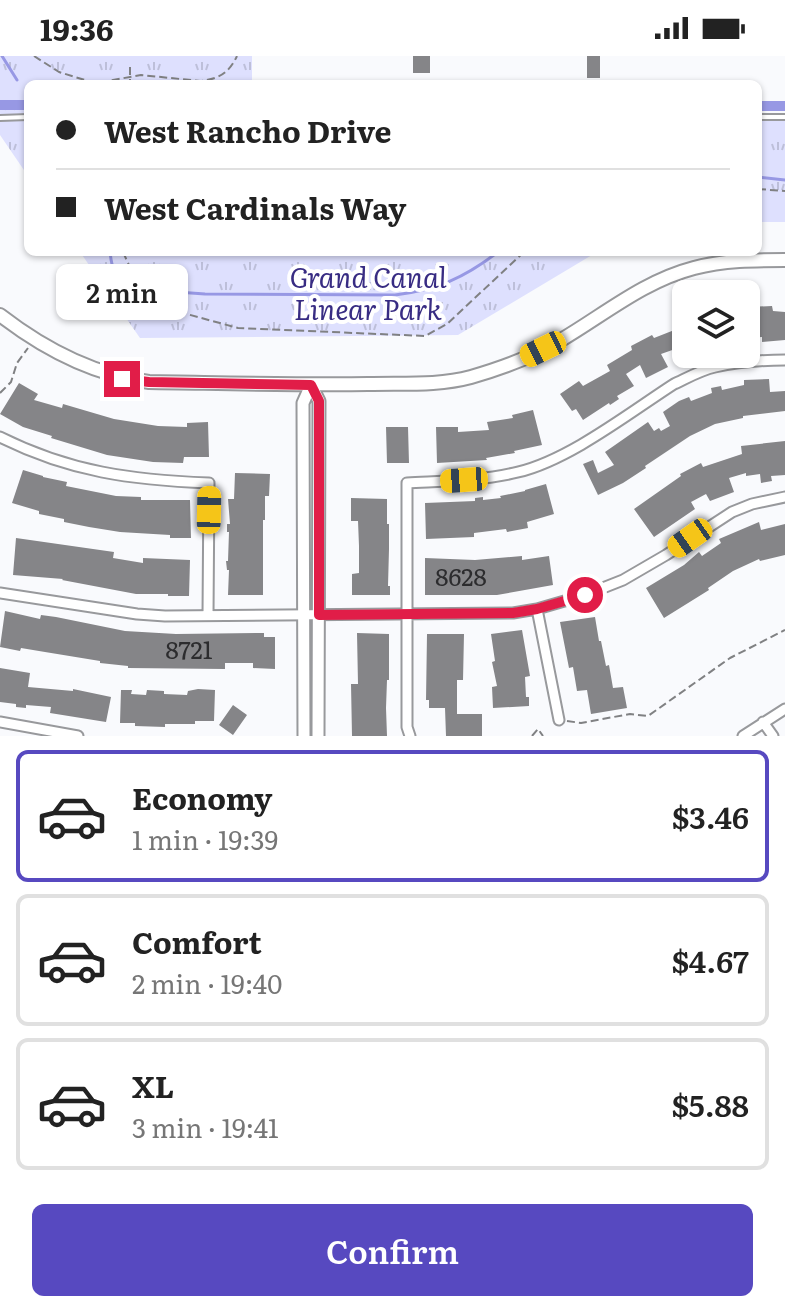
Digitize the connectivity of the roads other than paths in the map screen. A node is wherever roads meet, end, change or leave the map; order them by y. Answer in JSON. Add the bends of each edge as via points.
{"nodes":[{"id":1,"x":24,"y":117,"type":"edge"},
{"id":2,"x":762,"y":117,"type":"edge"},
{"id":3,"x":785,"y":117,"type":"edge"},
{"id":4,"x":0,"y":118,"type":"edge"},
{"id":5,"x":785,"y":260,"type":"edge"},
{"id":6,"x":0,"y":315,"type":"edge"},
{"id":7,"x":785,"y":360,"type":"edge"},
{"id":8,"x":311,"y":385,"type":"junction"},
{"id":9,"x":0,"y":437,"type":"edge"},
{"id":10,"x":785,"y":497,"type":"edge"},
{"id":11,"x":0,"y":593,"type":"edge"},
{"id":12,"x":537,"y":609,"type":"junction"},
{"id":13,"x":208,"y":615,"type":"junction"},
{"id":14,"x":304,"y":615,"type":"junction"},
{"id":15,"x":319,"y":615,"type":"junction"},
{"id":16,"x":407,"y":615,"type":"junction"},
{"id":17,"x":785,"y":709,"type":"edge"},
{"id":18,"x":559,"y":720,"type":"road end"},
{"id":19,"x":0,"y":722,"type":"edge"},
{"id":20,"x":763,"y":722,"type":"junction"},
{"id":21,"x":78,"y":736,"type":"edge"},
{"id":22,"x":304,"y":736,"type":"edge"},
{"id":23,"x":318,"y":736,"type":"edge"},
{"id":24,"x":410,"y":736,"type":"edge"},
{"id":25,"x":743,"y":736,"type":"edge"},
{"id":26,"x":773,"y":736,"type":"edge"}],
"edges":[{"from":1,"to":4,"type":"lane"},
{"from":2,"to":3,"type":"lane"},
{"from":5,"to":8,"type":"main road","via":[[692,268],[625,298],[538,352],[467,378]]},
{"from":6,"to":8,"type":"main road","via":[[67,358],[122,379]]},
{"from":7,"to":16,"type":"street","via":[[713,367],[674,384],[566,453],[519,472],[407,483]]},
{"from":8,"to":14,"type":"street","via":[[303,403]]},
{"from":8,"to":15,"type":"street","via":[[319,401]]},
{"from":9,"to":13,"type":"street","via":[[52,460],[104,473],[209,483]]},
{"from":10,"to":12,"type":"street","via":[[732,512],[623,580]]},
{"from":11,"to":13,"type":"street","via":[[137,614]]},
{"from":12,"to":16,"type":"street"},
{"from":12,"to":18,"type":"street"},
{"from":13,"to":14,"type":"street"},
{"from":14,"to":15,"type":"street"},
{"from":14,"to":22,"type":"street"},
{"from":15,"to":16,"type":"street"},
{"from":15,"to":23,"type":"street"},
{"from":16,"to":24,"type":"street"},
{"from":17,"to":20,"type":"street"},
{"from":19,"to":21,"type":"street"},
{"from":20,"to":25,"type":"street"},
{"from":20,"to":26,"type":"street"}]}
